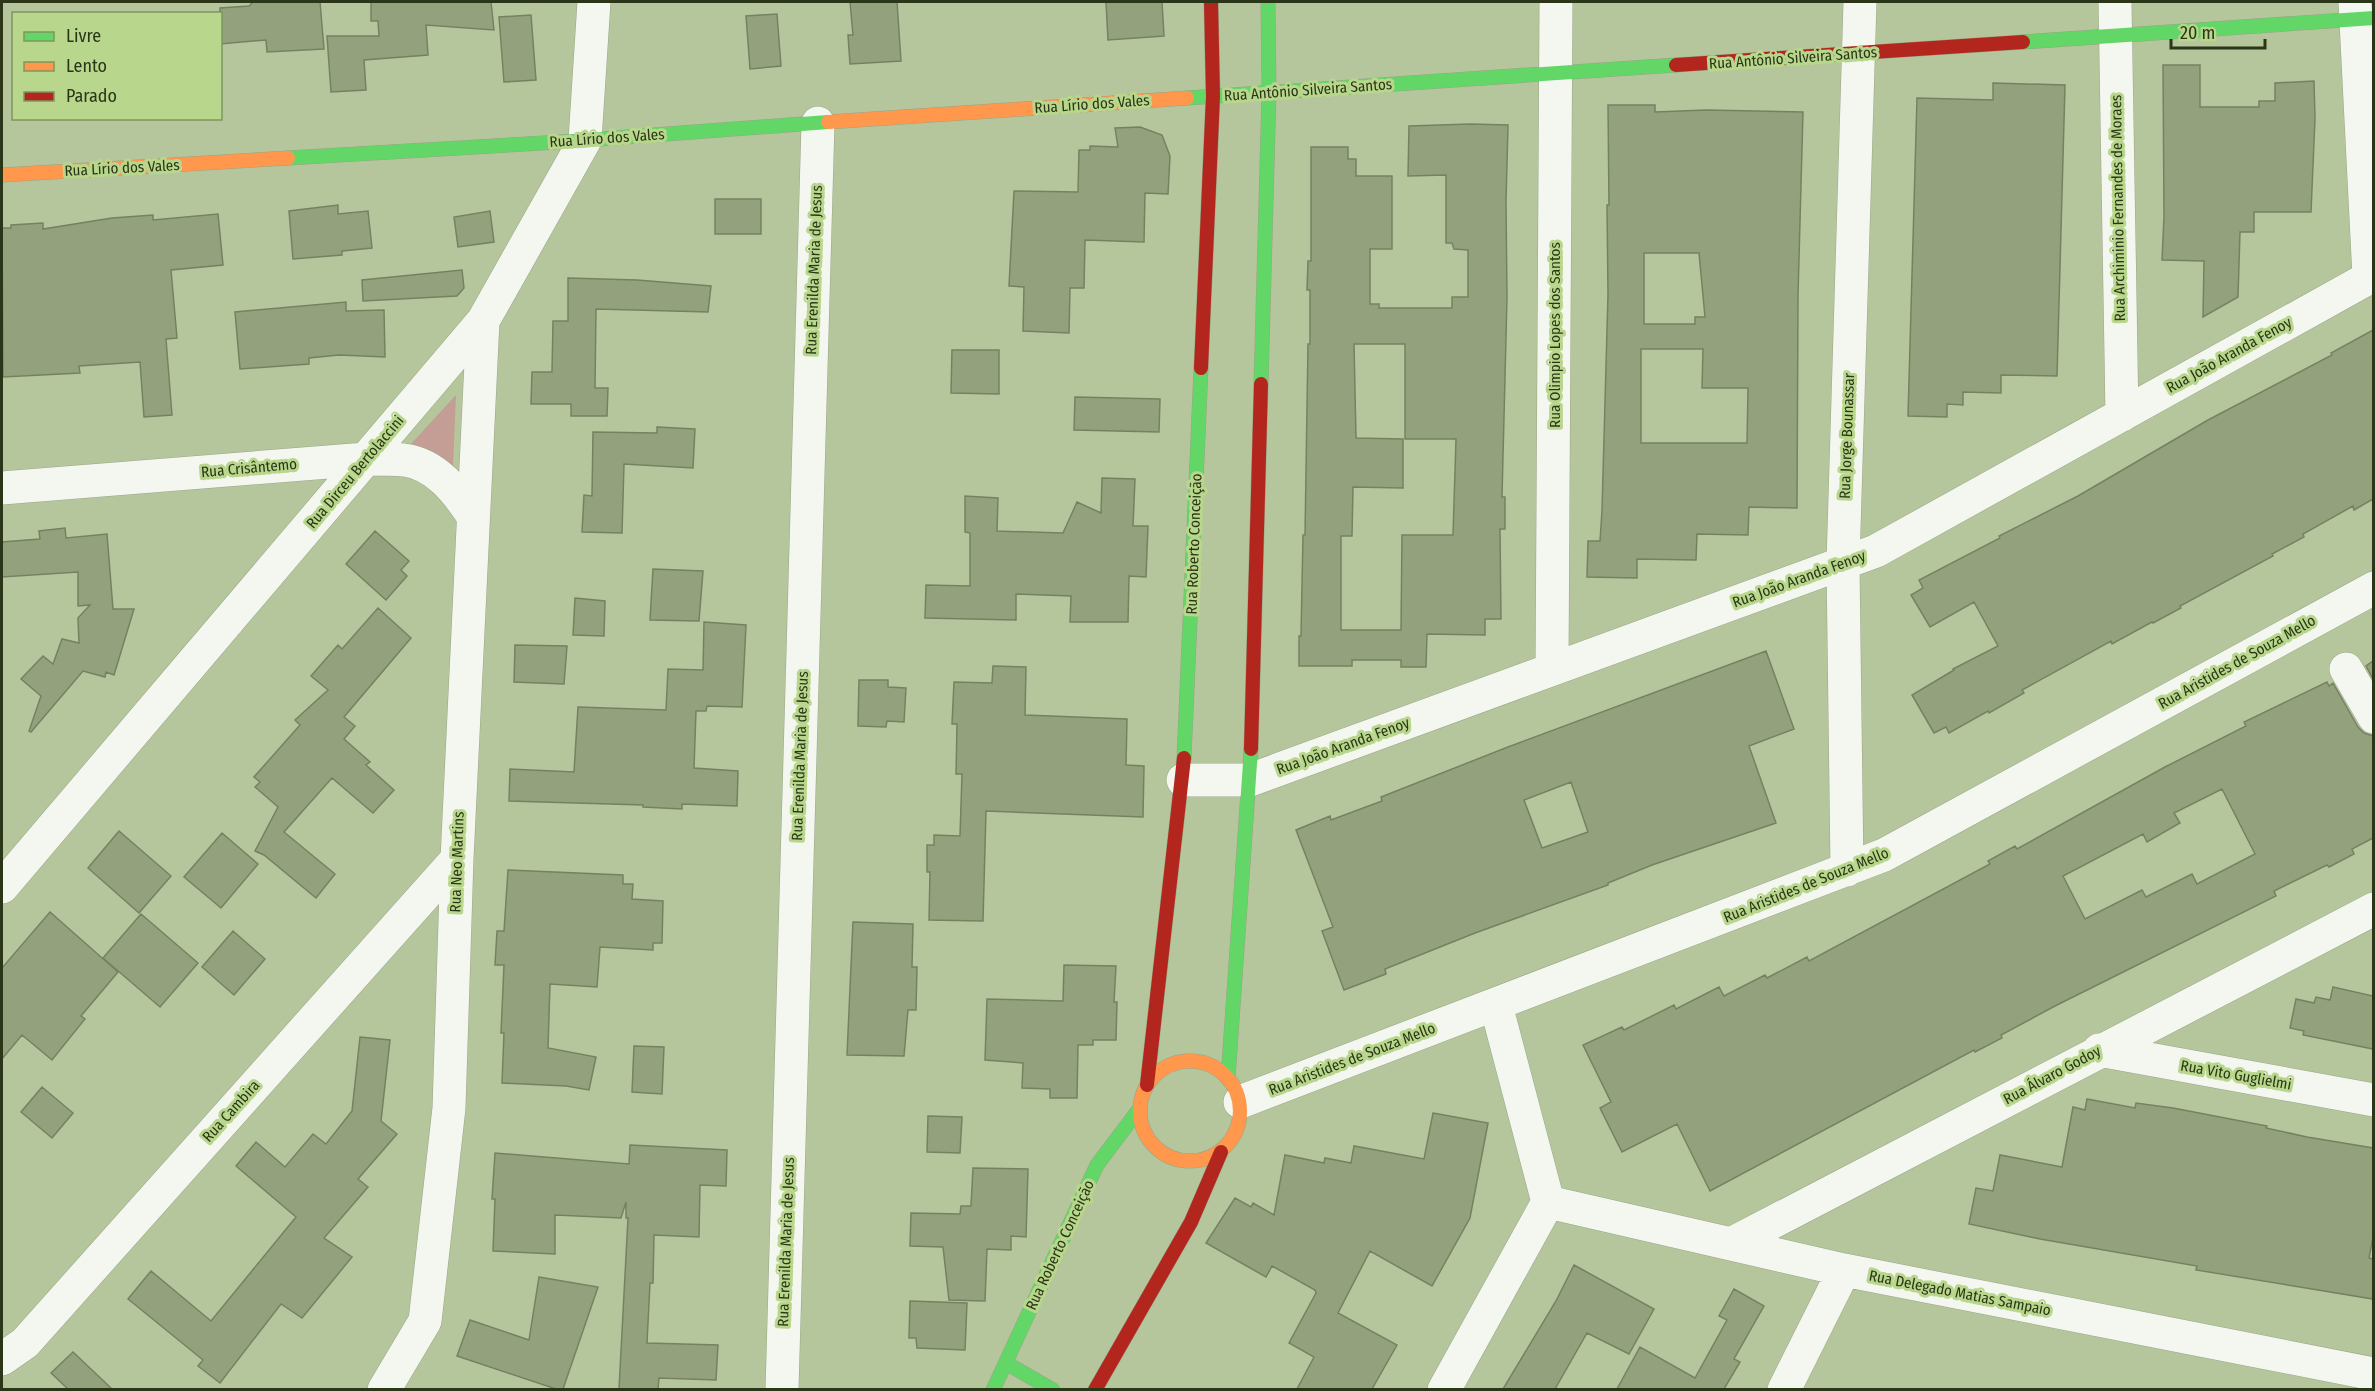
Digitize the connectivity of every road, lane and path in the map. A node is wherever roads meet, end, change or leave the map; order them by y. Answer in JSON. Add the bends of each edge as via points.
{"nodes":[{"id":1,"x":594,"y":2,"type":"edge"},
{"id":2,"x":1211,"y":2,"type":"edge"},
{"id":3,"x":1268,"y":2,"type":"edge"},
{"id":4,"x":1556,"y":2,"type":"edge"},
{"id":5,"x":1860,"y":2,"type":"edge"},
{"id":6,"x":2115,"y":2,"type":"edge"},
{"id":7,"x":2361,"y":13,"type":"edge"},
{"id":8,"x":2115,"y":36,"type":"junction"},
{"id":9,"x":1858,"y":53,"type":"junction"},
{"id":10,"x":1556,"y":74,"type":"junction"},
{"id":11,"x":1269,"y":93,"type":"junction"},
{"id":12,"x":1213,"y":96,"type":"junction"},
{"id":13,"x":818,"y":123,"type":"junction"},
{"id":14,"x":585,"y":140,"type":"junction"},
{"id":15,"x":2,"y":176,"type":"edge"},
{"id":16,"x":2371,"y":276,"type":"edge"},
{"id":17,"x":483,"y":321,"type":"junction"},
{"id":18,"x":2122,"y":415,"type":"junction"},
{"id":19,"x":366,"y":459,"type":"junction"},
{"id":20,"x":2,"y":488,"type":"edge"},
{"id":21,"x":473,"y":516,"type":"junction"},
{"id":22,"x":1843,"y":563,"type":"junction"},
{"id":23,"x":2373,"y":588,"type":"edge"},
{"id":24,"x":1552,"y":669,"type":"junction"},
{"id":25,"x":2346,"y":669,"type":"dead end"},
{"id":26,"x":2373,"y":717,"type":"edge"},
{"id":27,"x":1184,"y":780,"type":"junction"},
{"id":28,"x":1250,"y":780,"type":"junction"},
{"id":29,"x":457,"y":859,"type":"junction"},
{"id":30,"x":1847,"y":870,"type":"junction"},
{"id":31,"x":2,"y":887,"type":"edge"},
{"id":32,"x":2373,"y":909,"type":"edge"},
{"id":33,"x":1496,"y":1005,"type":"junction"},
{"id":34,"x":2099,"y":1050,"type":"junction"},
{"id":35,"x":1148,"y":1085,"type":"junction"},
{"id":36,"x":1234,"y":1090,"type":"junction"},
{"id":37,"x":2373,"y":1100,"type":"edge"},
{"id":38,"x":1140,"y":1108,"type":"junction"},
{"id":39,"x":1221,"y":1152,"type":"junction"},
{"id":40,"x":1548,"y":1202,"type":"junction"},
{"id":41,"x":1731,"y":1244,"type":"junction"},
{"id":42,"x":1844,"y":1270,"type":"junction"},
{"id":43,"x":2,"y":1359,"type":"edge"},
{"id":44,"x":1006,"y":1363,"type":"junction"},
{"id":45,"x":2373,"y":1374,"type":"edge"},
{"id":46,"x":384,"y":1389,"type":"edge"},
{"id":47,"x":782,"y":1389,"type":"edge"},
{"id":48,"x":993,"y":1389,"type":"edge"},
{"id":49,"x":1053,"y":1389,"type":"edge"},
{"id":50,"x":1095,"y":1389,"type":"edge"},
{"id":51,"x":1444,"y":1389,"type":"edge"},
{"id":52,"x":1784,"y":1389,"type":"edge"}],
"edges":[{"from":1,"to":14,"type":"street","name":"Rua Dirceu Bertolaccini"},
{"from":2,"to":12,"type":"street","name":"Rua Roberto Conceição"},
{"from":3,"to":11,"type":"street"},
{"from":4,"to":10,"type":"street","name":"Rua Olimpio Lopes dos Santos"},
{"from":5,"to":9,"type":"street","name":"Rua Jorge Bounassar"},
{"from":6,"to":8,"type":"street","name":"Rua Archiminio Fernandes de Moraes"},
{"from":7,"to":8,"type":"street","name":"Rua Antônio Silveira Santos"},
{"from":7,"to":16,"type":"street"},
{"from":8,"to":9,"type":"street","name":"Rua Antônio Silveira Santos"},
{"from":8,"to":18,"type":"street","name":"Rua Archiminio Fernandes de Moraes"},
{"from":9,"to":10,"type":"street","name":"Rua Antônio Silveira Santos"},
{"from":9,"to":22,"type":"street","name":"Rua Jorge Bounassar"},
{"from":10,"to":11,"type":"street","name":"Rua Antônio Silveira Santos"},
{"from":10,"to":24,"type":"street","name":"Rua Olimpio Lopes dos Santos"},
{"from":11,"to":12,"type":"street","name":"Rua Antônio Silveira Santos"},
{"from":11,"to":28,"type":"street"},
{"from":12,"to":13,"type":"street","name":"Rua Lírio dos Vales"},
{"from":12,"to":27,"type":"street","name":"Rua Roberto Conceição"},
{"from":13,"to":14,"type":"street","name":"Rua Lírio dos Vales"},
{"from":13,"to":47,"type":"street","name":"Rua Erenilda Maria de Jesus"},
{"from":14,"to":15,"type":"street","name":"Rua Lírio dos Vales"},
{"from":14,"to":17,"type":"street","name":"Rua Dirceu Bertolaccini"},
{"from":16,"to":18,"type":"street","name":"Rua João Aranda Fenoy"},
{"from":17,"to":19,"type":"street","name":"Rua Dirceu Bertolaccini"},
{"from":17,"to":21,"type":"street","name":"Rua Neo Martins"},
{"from":18,"to":22,"type":"street","name":"Rua João Aranda Fenoy","via":[[1876,551]]},
{"from":19,"to":20,"type":"street","name":"Rua Crisântemo"},
{"from":19,"to":21,"type":"street","name":"Rua Crisântemo","via":[[406,460],[433,471],[448,482]]},
{"from":19,"to":31,"type":"street","name":"Rua Dirceu Bertolaccini"},
{"from":21,"to":29,"type":"street","name":"Rua Neo Martins"},
{"from":22,"to":24,"type":"street","name":"Rua João Aranda Fenoy"},
{"from":22,"to":30,"type":"street","name":"Rua Jorge Bounassar"},
{"from":23,"to":30,"type":"street","name":"Rua Aristides de Souza Mello","via":[[1884,855]]},
{"from":24,"to":28,"type":"street","name":"Rua João Aranda Fenoy"},
{"from":25,"to":26,"type":"street"},
{"from":27,"to":28,"type":"street","name":"Rua João Aranda Fenoy"},
{"from":27,"to":35,"type":"street","name":"Rua Roberto Conceição"},
{"from":28,"to":36,"type":"street"},
{"from":29,"to":43,"type":"street","name":"Rua Cambira","via":[[33,1334]]},
{"from":29,"to":46,"type":"street","name":"Rua Neo Martins","via":[[449,1108],[425,1322]]},
{"from":30,"to":33,"type":"street","name":"Rua Aristides de Souza Mello"},
{"from":32,"to":34,"type":"street","name":"Rua Álvaro Godoy"},
{"from":33,"to":36,"type":"street","name":"Rua Aristides de Souza Mello"},
{"from":33,"to":40,"type":"street"},
{"from":34,"to":37,"type":"street","name":"Rua Vito Guglielmi"},
{"from":34,"to":41,"type":"street","name":"Rua Álvaro Godoy"},
{"from":35,"to":36,"type":"street","via":[[1161,1071],[1181,1062],[1205,1062]]},
{"from":35,"to":38,"type":"street"},
{"from":36,"to":39,"type":"street","via":[[1238,1130]]},
{"from":38,"to":39,"type":"street","via":[[1148,1139],[1166,1155],[1190,1162]]},
{"from":38,"to":44,"type":"street","name":"Rua Roberto Conceição","via":[[1097,1165]]},
{"from":39,"to":50,"type":"street","via":[[1191,1222]]},
{"from":40,"to":41,"type":"street","name":"Rua Delegado Matias Sampaio"},
{"from":40,"to":51,"type":"street"},
{"from":41,"to":42,"type":"street","name":"Rua Delegado Matias Sampaio"},
{"from":42,"to":45,"type":"street","name":"Rua Delegado Matias Sampaio"},
{"from":42,"to":52,"type":"street"},
{"from":44,"to":48,"type":"street","name":"Rua Roberto Conceição"},
{"from":44,"to":49,"type":"street"}]}
